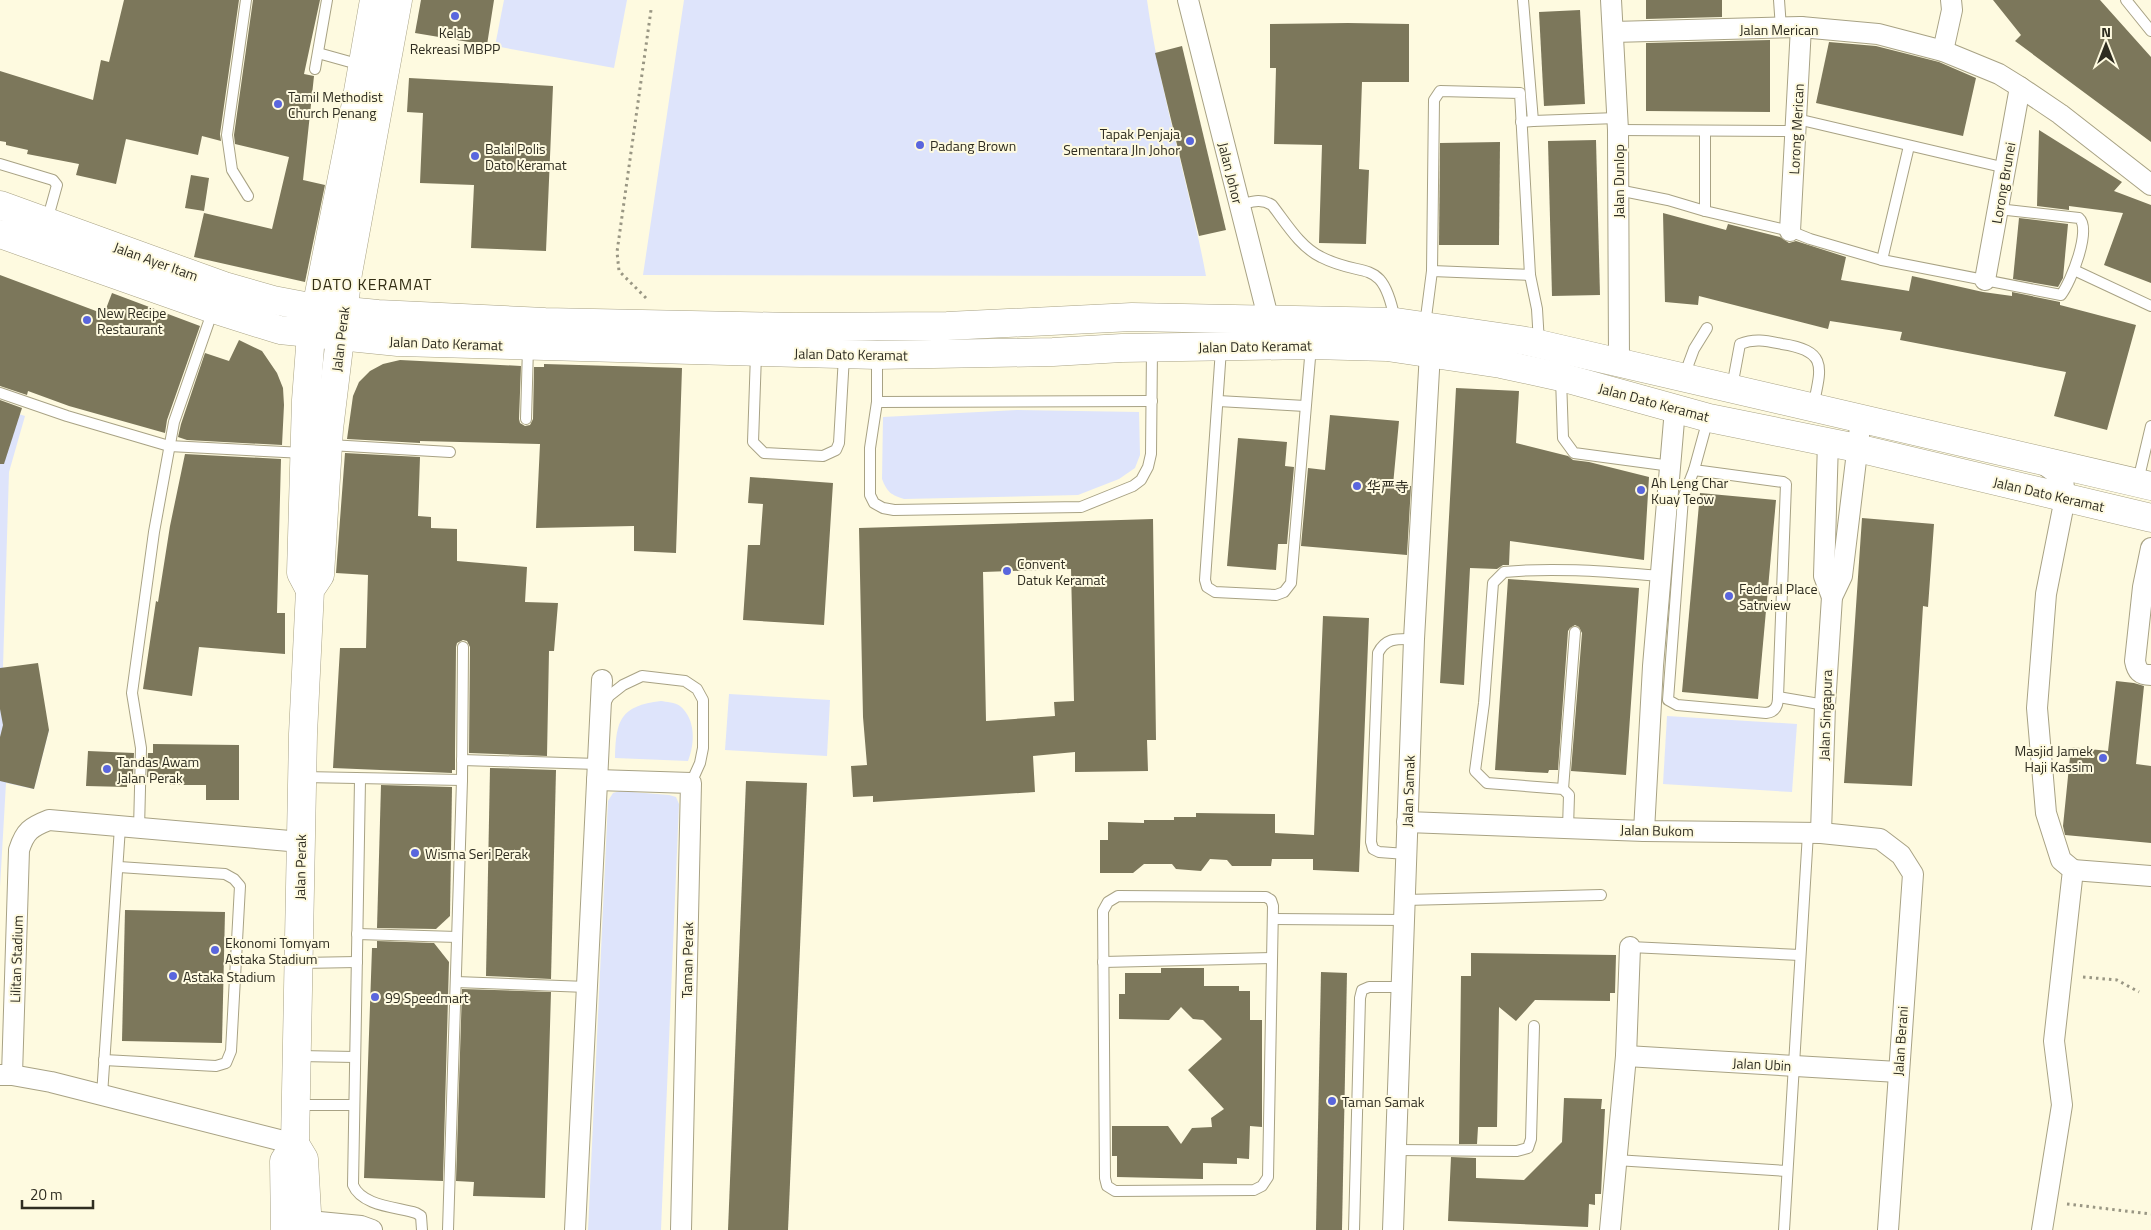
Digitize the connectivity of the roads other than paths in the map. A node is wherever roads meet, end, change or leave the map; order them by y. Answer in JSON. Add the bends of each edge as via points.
{"nodes":[{"id":1,"x":246,"y":0,"type":"edge"},
{"id":2,"x":327,"y":0,"type":"edge"},
{"id":3,"x":374,"y":0,"type":"edge"},
{"id":4,"x":398,"y":0,"type":"edge"},
{"id":5,"x":1188,"y":0,"type":"edge"},
{"id":6,"x":1523,"y":0,"type":"edge"},
{"id":7,"x":1611,"y":0,"type":"edge"},
{"id":8,"x":1779,"y":0,"type":"edge"},
{"id":9,"x":1951,"y":0,"type":"edge"},
{"id":10,"x":2126,"y":0,"type":"edge"},
{"id":11,"x":1801,"y":27,"type":"junction"},
{"id":12,"x":1781,"y":28,"type":"junction"},
{"id":13,"x":2151,"y":31,"type":"edge"},
{"id":14,"x":1613,"y":32,"type":"junction"},
{"id":15,"x":1943,"y":51,"type":"junction"},
{"id":16,"x":318,"y":53,"type":"junction"},
{"id":17,"x":362,"y":66,"type":"junction"},
{"id":18,"x":315,"y":69,"type":"dead end"},
{"id":19,"x":2020,"y":86,"type":"junction"},
{"id":20,"x":1533,"y":121,"type":"junction"},
{"id":21,"x":1521,"y":122,"type":"junction"},
{"id":22,"x":1617,"y":124,"type":"junction"},
{"id":23,"x":1796,"y":125,"type":"junction"},
{"id":24,"x":1705,"y":131,"type":"junction"},
{"id":25,"x":1909,"y":146,"type":"junction"},
{"id":26,"x":0,"y":164,"type":"edge"},
{"id":27,"x":2006,"y":168,"type":"junction"},
{"id":28,"x":2151,"y":185,"type":"edge"},
{"id":29,"x":1618,"y":190,"type":"junction"},
{"id":30,"x":248,"y":196,"type":"dead end"},
{"id":31,"x":0,"y":205,"type":"edge"},
{"id":32,"x":1240,"y":205,"type":"junction"},
{"id":33,"x":1998,"y":209,"type":"junction"},
{"id":34,"x":1705,"y":211,"type":"junction"},
{"id":35,"x":47,"y":222,"type":"junction"},
{"id":36,"x":1790,"y":230,"type":"junction"},
{"id":37,"x":0,"y":234,"type":"edge"},
{"id":38,"x":1882,"y":260,"type":"junction"},
{"id":39,"x":2074,"y":270,"type":"junction"},
{"id":40,"x":1432,"y":271,"type":"junction"},
{"id":41,"x":1530,"y":274,"type":"junction"},
{"id":42,"x":1985,"y":280,"type":"junction"},
{"id":43,"x":2151,"y":306,"type":"edge"},
{"id":44,"x":213,"y":310,"type":"junction"},
{"id":45,"x":344,"y":311,"type":"junction"},
{"id":46,"x":1268,"y":320,"type":"junction"},
{"id":47,"x":313,"y":321,"type":"junction"},
{"id":48,"x":1396,"y":322,"type":"junction"},
{"id":49,"x":1424,"y":326,"type":"junction"},
{"id":50,"x":1707,"y":328,"type":"dead end"},
{"id":51,"x":341,"y":338,"type":"junction"},
{"id":52,"x":1539,"y":344,"type":"junction"},
{"id":53,"x":1311,"y":345,"type":"junction"},
{"id":54,"x":528,"y":346,"type":"junction"},
{"id":55,"x":1221,"y":346,"type":"junction"},
{"id":56,"x":1275,"y":346,"type":"junction"},
{"id":57,"x":1152,"y":347,"type":"junction"},
{"id":58,"x":1430,"y":352,"type":"junction"},
{"id":59,"x":756,"y":353,"type":"junction"},
{"id":60,"x":844,"y":355,"type":"junction"},
{"id":61,"x":877,"y":355,"type":"junction"},
{"id":62,"x":1619,"y":362,"type":"junction"},
{"id":63,"x":1561,"y":377,"type":"junction"},
{"id":64,"x":1683,"y":377,"type":"junction"},
{"id":65,"x":1732,"y":390,"type":"junction"},
{"id":66,"x":0,"y":393,"type":"edge"},
{"id":67,"x":1152,"y":400,"type":"junction"},
{"id":68,"x":1218,"y":401,"type":"junction"},
{"id":69,"x":877,"y":402,"type":"junction"},
{"id":70,"x":1305,"y":406,"type":"junction"},
{"id":71,"x":1813,"y":408,"type":"junction"},
{"id":72,"x":1675,"y":409,"type":"junction"},
{"id":73,"x":1709,"y":418,"type":"junction"},
{"id":74,"x":1861,"y":418,"type":"junction"},
{"id":75,"x":526,"y":419,"type":"dead end"},
{"id":76,"x":2151,"y":426,"type":"edge"},
{"id":77,"x":1828,"y":442,"type":"junction"},
{"id":78,"x":169,"y":446,"type":"junction"},
{"id":79,"x":1857,"y":448,"type":"junction"},
{"id":80,"x":317,"y":449,"type":"junction"},
{"id":81,"x":450,"y":452,"type":"dead end"},
{"id":82,"x":2040,"y":461,"type":"junction"},
{"id":83,"x":1671,"y":466,"type":"junction"},
{"id":84,"x":1694,"y":470,"type":"junction"},
{"id":85,"x":2144,"y":485,"type":"edge"},
{"id":86,"x":2065,"y":498,"type":"junction"},
{"id":87,"x":2151,"y":518,"type":"edge"},
{"id":88,"x":2151,"y":548,"type":"edge"},
{"id":89,"x":1661,"y":576,"type":"junction"},
{"id":90,"x":1832,"y":597,"type":"junction"},
{"id":91,"x":1575,"y":632,"type":"dead end"},
{"id":92,"x":1414,"y":639,"type":"junction"},
{"id":93,"x":463,"y":647,"type":"dead end"},
{"id":94,"x":2151,"y":675,"type":"edge"},
{"id":95,"x":602,"y":680,"type":"dead end"},
{"id":96,"x":1778,"y":697,"type":"junction"},
{"id":97,"x":1825,"y":705,"type":"junction"},
{"id":98,"x":601,"y":710,"type":"junction"},
{"id":99,"x":462,"y":760,"type":"junction"},
{"id":100,"x":598,"y":772,"type":"junction"},
{"id":101,"x":302,"y":777,"type":"junction"},
{"id":102,"x":360,"y":780,"type":"junction"},
{"id":103,"x":462,"y":780,"type":"junction"},
{"id":104,"x":691,"y":783,"type":"junction"},
{"id":105,"x":1563,"y":789,"type":"junction"},
{"id":106,"x":1407,"y":822,"type":"junction"},
{"id":107,"x":129,"y":828,"type":"junction"},
{"id":108,"x":1568,"y":828,"type":"junction"},
{"id":109,"x":1644,"y":831,"type":"junction"},
{"id":110,"x":1815,"y":833,"type":"junction"},
{"id":111,"x":301,"y":842,"type":"junction"},
{"id":112,"x":1406,"y":854,"type":"junction"},
{"id":113,"x":1901,"y":855,"type":"joint"},
{"id":114,"x":119,"y":867,"type":"junction"},
{"id":115,"x":2073,"y":870,"type":"junction"},
{"id":116,"x":2151,"y":876,"type":"edge"},
{"id":117,"x":1601,"y":895,"type":"dead end"},
{"id":118,"x":1405,"y":900,"type":"junction"},
{"id":119,"x":1273,"y":919,"type":"junction"},
{"id":120,"x":1404,"y":920,"type":"junction"},
{"id":121,"x":357,"y":934,"type":"junction"},
{"id":122,"x":457,"y":937,"type":"junction"},
{"id":123,"x":1630,"y":947,"type":"joint"},
{"id":124,"x":1800,"y":955,"type":"junction"},
{"id":125,"x":1272,"y":958,"type":"junction"},
{"id":126,"x":299,"y":962,"type":"junction"},
{"id":127,"x":357,"y":962,"type":"junction"},
{"id":128,"x":1103,"y":962,"type":"junction"},
{"id":129,"x":456,"y":982,"type":"junction"},
{"id":130,"x":587,"y":987,"type":"junction"},
{"id":131,"x":1401,"y":987,"type":"junction"},
{"id":132,"x":1534,"y":1026,"type":"dead end"},
{"id":133,"x":297,"y":1056,"type":"junction"},
{"id":134,"x":1626,"y":1056,"type":"junction"},
{"id":135,"x":355,"y":1057,"type":"junction"},
{"id":136,"x":104,"y":1060,"type":"junction"},
{"id":137,"x":1794,"y":1066,"type":"junction"},
{"id":138,"x":1898,"y":1072,"type":"junction"},
{"id":139,"x":6,"y":1075,"type":"edge"},
{"id":140,"x":102,"y":1095,"type":"junction"},
{"id":141,"x":354,"y":1105,"type":"junction"},
{"id":142,"x":296,"y":1109,"type":"junction"},
{"id":143,"x":261,"y":1135,"type":"junction"},
{"id":144,"x":295,"y":1144,"type":"junction"},
{"id":145,"x":1397,"y":1150,"type":"junction"},
{"id":146,"x":1616,"y":1160,"type":"junction"},
{"id":147,"x":1787,"y":1171,"type":"junction"},
{"id":148,"x":298,"y":1228,"type":"edge"},
{"id":149,"x":372,"y":1230,"type":"edge"},
{"id":150,"x":422,"y":1230,"type":"edge"},
{"id":151,"x":448,"y":1230,"type":"edge"},
{"id":152,"x":575,"y":1230,"type":"edge"},
{"id":153,"x":681,"y":1230,"type":"edge"},
{"id":154,"x":1354,"y":1230,"type":"edge"},
{"id":155,"x":1393,"y":1230,"type":"edge"},
{"id":156,"x":1610,"y":1230,"type":"edge"},
{"id":157,"x":1784,"y":1230,"type":"edge"},
{"id":158,"x":1888,"y":1230,"type":"edge"},
{"id":159,"x":2042,"y":1230,"type":"edge"}],
"edges":[{"from":1,"to":30,"type":"lane","via":[[227,135],[232,170]]},
{"from":2,"to":16,"type":"lane"},
{"from":3,"to":17,"type":"main road","name":"Jalan Perak"},
{"from":4,"to":45,"type":"main road","name":"Jalan Perak"},
{"from":5,"to":32,"type":"street","name":"Jalan Johor"},
{"from":6,"to":20,"type":"lane"},
{"from":7,"to":14,"type":"street","name":"Jalan Dunlop"},
{"from":8,"to":12,"type":"lane"},
{"from":9,"to":15,"type":"street","via":[[1952,10]]},
{"from":10,"to":13,"type":"lane"},
{"from":11,"to":12,"type":"street","name":"Jalan Merican"},
{"from":11,"to":15,"type":"street","name":"Jalan Merican","via":[[1878,34]]},
{"from":11,"to":23,"type":"street","name":"Lorong Merican"},
{"from":12,"to":14,"type":"street","name":"Jalan Merican"},
{"from":14,"to":22,"type":"street","name":"Jalan Dunlop"},
{"from":15,"to":19,"type":"street","name":"Jalan Merican"},
{"from":16,"to":17,"type":"lane"},
{"from":16,"to":18,"type":"lane"},
{"from":17,"to":47,"type":"main road","name":"Jalan Perak"},
{"from":19,"to":27,"type":"street","name":"Lorong Brunei"},
{"from":19,"to":28,"type":"street","name":"Jalan Merican"},
{"from":20,"to":21,"type":"lane"},
{"from":20,"to":22,"type":"lane"},
{"from":21,"to":40,"type":"lane","via":[[1520,93],[1440,91],[1436,95]]},
{"from":21,"to":41,"type":"lane"},
{"from":22,"to":24,"type":"lane"},
{"from":22,"to":29,"type":"street","name":"Jalan Dunlop"},
{"from":23,"to":24,"type":"lane"},
{"from":23,"to":25,"type":"lane"},
{"from":23,"to":36,"type":"street","name":"Lorong Merican"},
{"from":24,"to":34,"type":"lane"},
{"from":25,"to":27,"type":"lane"},
{"from":25,"to":38,"type":"lane"},
{"from":26,"to":35,"type":"lane","via":[[52,180],[57,185]]},
{"from":27,"to":33,"type":"street","name":"Lorong Brunei"},
{"from":29,"to":34,"type":"lane"},
{"from":29,"to":62,"type":"street","name":"Jalan Dunlop"},
{"from":31,"to":35,"type":"main road","name":"Jalan Ayer Itam"},
{"from":32,"to":46,"type":"street","name":"Jalan Johor"},
{"from":32,"to":48,"type":"lane","via":[[1265,201],[1272,205],[1306,248],[1321,257],[1374,274],[1386,286]]},
{"from":33,"to":39,"type":"lane","via":[[2079,218],[2085,227]]},
{"from":33,"to":42,"type":"street","name":"Lorong Brunei"},
{"from":34,"to":36,"type":"lane"},
{"from":35,"to":47,"type":"main road","name":"Jalan Ayer Itam","via":[[224,286],[273,300]]},
{"from":36,"to":38,"type":"lane"},
{"from":37,"to":44,"type":"main road","name":"Jalan Ayer Itam"},
{"from":38,"to":42,"type":"lane"},
{"from":39,"to":42,"type":"lane","via":[[2061,294]]},
{"from":39,"to":43,"type":"lane"},
{"from":40,"to":41,"type":"lane"},
{"from":40,"to":49,"type":"lane"},
{"from":41,"to":52,"type":"lane"},
{"from":44,"to":47,"type":"main road","name":"Jalan Ayer Itam","via":[[280,330]]},
{"from":44,"to":78,"type":"lane","via":[[174,422]]},
{"from":45,"to":46,"type":"main road","name":"Jalan Dato Keramat","via":[[456,318],[795,327],[947,326],[1132,317]]},
{"from":45,"to":47,"type":"main road","name":"Jalan Dato Keramat"},
{"from":45,"to":51,"type":"main road","name":"Jalan Perak"},
{"from":46,"to":48,"type":"main road","name":"Jalan Dato Keramat"},
{"from":46,"to":56,"type":"street","name":"Jalan Johor"},
{"from":47,"to":51,"type":"main road","name":"Jalan Dato Keramat"},
{"from":47,"to":80,"type":"main road","name":"Jalan Perak","via":[[306,400]]},
{"from":48,"to":49,"type":"main road","name":"Jalan Dato Keramat"},
{"from":49,"to":52,"type":"main road","name":"Jalan Dato Keramat"},
{"from":50,"to":64,"type":"lane"},
{"from":51,"to":54,"type":"main road","name":"Jalan Dato Keramat"},
{"from":51,"to":80,"type":"main road","name":"Jalan Perak"},
{"from":52,"to":62,"type":"main road","name":"Jalan Dato Keramat"},
{"from":53,"to":56,"type":"main road","name":"Jalan Dato Keramat"},
{"from":53,"to":58,"type":"main road","name":"Jalan Dato Keramat"},
{"from":53,"to":70,"type":"lane"},
{"from":54,"to":59,"type":"main road","name":"Jalan Dato Keramat"},
{"from":54,"to":75,"type":"lane"},
{"from":55,"to":56,"type":"main road","name":"Jalan Dato Keramat"},
{"from":55,"to":57,"type":"main road","name":"Jalan Dato Keramat"},
{"from":55,"to":68,"type":"lane"},
{"from":57,"to":61,"type":"main road","name":"Jalan Dato Keramat"},
{"from":57,"to":67,"type":"lane"},
{"from":58,"to":63,"type":"main road","name":"Jalan Dato Keramat"},
{"from":58,"to":92,"type":"street","name":"Jalan Samak"},
{"from":59,"to":60,"type":"main road","name":"Jalan Dato Keramat"},
{"from":59,"to":60,"type":"lane","via":[[753,442],[764,453],[823,456],[836,450],[839,443]]},
{"from":60,"to":61,"type":"main road","name":"Jalan Dato Keramat"},
{"from":61,"to":69,"type":"lane"},
{"from":62,"to":64,"type":"main road","name":"Jalan Dato Keramat"},
{"from":63,"to":72,"type":"main road","name":"Jalan Dato Keramat"},
{"from":63,"to":83,"type":"lane","via":[[1563,438],[1574,453]]},
{"from":64,"to":65,"type":"main road","name":"Jalan Dato Keramat"},
{"from":65,"to":71,"type":"main road","name":"Jalan Dato Keramat"},
{"from":65,"to":71,"type":"lane","via":[[1740,344],[1753,339],[1803,347],[1814,354],[1820,372]]},
{"from":66,"to":78,"type":"lane"},
{"from":67,"to":69,"type":"lane"},
{"from":67,"to":69,"type":"lane","via":[[1151,454],[1141,480],[1133,486],[1081,507],[894,510],[874,503],[870,495],[870,448]]},
{"from":68,"to":70,"type":"lane"},
{"from":68,"to":70,"type":"lane","via":[[1205,580],[1207,587],[1215,592],[1276,595],[1284,592],[1291,583]]},
{"from":71,"to":74,"type":"main road","name":"Jalan Dato Keramat"},
{"from":72,"to":73,"type":"main road","name":"Jalan Dato Keramat"},
{"from":72,"to":83,"type":"street"},
{"from":73,"to":77,"type":"main road","name":"Jalan Dato Keramat"},
{"from":73,"to":84,"type":"lane"},
{"from":74,"to":79,"type":"street","name":"Jalan Singapura"},
{"from":74,"to":82,"type":"main road","name":"Jalan Dato Keramat"},
{"from":76,"to":85,"type":"lane"},
{"from":77,"to":79,"type":"main road","name":"Jalan Dato Keramat"},
{"from":77,"to":90,"type":"street","name":"Jalan Singapura","via":[[1824,576]]},
{"from":78,"to":80,"type":"lane"},
{"from":78,"to":107,"type":"lane","via":[[132,692],[141,748]]},
{"from":79,"to":86,"type":"main road","name":"Jalan Dato Keramat"},
{"from":79,"to":90,"type":"street","name":"Jalan Singapura","via":[[1842,576]]},
{"from":80,"to":81,"type":"lane"},
{"from":80,"to":101,"type":"main road","name":"Jalan Perak","via":[[320,575],[310,590]]},
{"from":82,"to":85,"type":"main road","name":"Jalan Dato Keramat"},
{"from":82,"to":86,"type":"street","via":[[2063,478]]},
{"from":83,"to":89,"type":"street"},
{"from":84,"to":96,"type":"lane","via":[[1786,484]]},
{"from":84,"to":96,"type":"lane","via":[[1683,498],[1668,700],[1677,706],[1766,713],[1776,708]]},
{"from":86,"to":87,"type":"main road","name":"Jalan Dato Keramat"},
{"from":86,"to":115,"type":"street","via":[[2046,594],[2037,708],[2046,813],[2061,860]]},
{"from":88,"to":94,"type":"street","via":[[2143,586],[2135,661],[2137,670]]},
{"from":89,"to":105,"type":"lane","via":[[1521,570],[1504,572],[1493,583],[1475,771],[1487,783]]},
{"from":89,"to":109,"type":"street"},
{"from":90,"to":97,"type":"street","name":"Jalan Singapura"},
{"from":91,"to":105,"type":"lane"},
{"from":92,"to":106,"type":"street","name":"Jalan Samak"},
{"from":92,"to":112,"type":"lane","via":[[1392,639],[1382,644],[1378,653],[1371,842],[1373,849],[1379,852]]},
{"from":93,"to":99,"type":"lane"},
{"from":95,"to":98,"type":"street"},
{"from":96,"to":97,"type":"lane"},
{"from":97,"to":110,"type":"street","name":"Jalan Singapura"},
{"from":98,"to":100,"type":"street"},
{"from":98,"to":104,"type":"lane","via":[[609,696],[622,685],[642,676],[686,681],[697,689],[703,700],[703,748]]},
{"from":99,"to":100,"type":"lane"},
{"from":99,"to":103,"type":"lane"},
{"from":100,"to":104,"type":"street"},
{"from":100,"to":130,"type":"street"},
{"from":101,"to":102,"type":"lane"},
{"from":101,"to":111,"type":"main road","name":"Jalan Perak"},
{"from":102,"to":103,"type":"lane"},
{"from":102,"to":121,"type":"lane"},
{"from":103,"to":122,"type":"lane"},
{"from":104,"to":153,"type":"street","name":"Taman Perak"},
{"from":105,"to":108,"type":"lane","via":[[1569,795]]},
{"from":106,"to":108,"type":"street","name":"Jalan Bukom"},
{"from":106,"to":112,"type":"street","name":"Jalan Samak"},
{"from":107,"to":111,"type":"street","name":"Lilitan Stadium"},
{"from":107,"to":114,"type":"lane"},
{"from":107,"to":139,"type":"street","name":"Lilitan Stadium","via":[[49,820],[33,826],[23,838],[19,850]]},
{"from":108,"to":109,"type":"street","name":"Jalan Bukom"},
{"from":109,"to":110,"type":"street","name":"Jalan Bukom"},
{"from":110,"to":113,"type":"street","name":"Jalan Bukom","via":[[1880,838]]},
{"from":110,"to":124,"type":"lane"},
{"from":111,"to":126,"type":"main road","name":"Jalan Perak"},
{"from":112,"to":118,"type":"street","name":"Jalan Samak"},
{"from":113,"to":138,"type":"street","name":"Jalan Berani","via":[[1913,874]]},
{"from":114,"to":136,"type":"lane"},
{"from":114,"to":136,"type":"lane","via":[[225,874],[240,886],[231,1051],[226,1063],[216,1066]]},
{"from":115,"to":116,"type":"street"},
{"from":115,"to":159,"type":"street","via":[[2054,1042],[2062,1105]]},
{"from":117,"to":118,"type":"lane"},
{"from":118,"to":120,"type":"street","name":"Jalan Samak"},
{"from":119,"to":120,"type":"lane"},
{"from":119,"to":125,"type":"lane"},
{"from":119,"to":128,"type":"lane","via":[[1273,906],[1266,897],[1118,896],[1108,902],[1103,911]]},
{"from":120,"to":131,"type":"street","name":"Jalan Samak"},
{"from":121,"to":122,"type":"lane"},
{"from":121,"to":127,"type":"lane"},
{"from":122,"to":129,"type":"lane"},
{"from":123,"to":124,"type":"lane"},
{"from":123,"to":134,"type":"street"},
{"from":124,"to":137,"type":"lane"},
{"from":125,"to":128,"type":"lane"},
{"from":125,"to":128,"type":"lane","via":[[1268,1177],[1262,1186],[1254,1190],[1115,1191],[1107,1186]]},
{"from":126,"to":127,"type":"lane"},
{"from":126,"to":133,"type":"main road","name":"Jalan Perak"},
{"from":127,"to":135,"type":"lane"},
{"from":129,"to":130,"type":"lane"},
{"from":129,"to":151,"type":"lane"},
{"from":130,"to":152,"type":"street"},
{"from":131,"to":145,"type":"street","name":"Jalan Samak"},
{"from":131,"to":154,"type":"lane","via":[[1369,986],[1362,990],[1360,998]]},
{"from":132,"to":145,"type":"lane","via":[[1531,1139],[1528,1148],[1517,1151]]},
{"from":133,"to":135,"type":"lane"},
{"from":133,"to":142,"type":"main road","name":"Jalan Perak"},
{"from":134,"to":137,"type":"street","name":"Jalan Ubin"},
{"from":134,"to":146,"type":"street"},
{"from":135,"to":141,"type":"lane"},
{"from":136,"to":140,"type":"lane"},
{"from":137,"to":138,"type":"street","name":"Jalan Ubin"},
{"from":137,"to":147,"type":"lane"},
{"from":138,"to":158,"type":"street","name":"Jalan Berani"},
{"from":139,"to":140,"type":"street","name":"Lilitan Stadium"},
{"from":140,"to":143,"type":"street","name":"Lilitan Stadium"},
{"from":141,"to":142,"type":"lane"},
{"from":141,"to":150,"type":"lane","via":[[353,1186],[356,1193],[364,1199],[422,1216]]},
{"from":142,"to":143,"type":"street","via":[[287,1126],[278,1132]]},
{"from":142,"to":144,"type":"main road","name":"Jalan Perak"},
{"from":143,"to":144,"type":"street","name":"Lilitan Stadium"},
{"from":144,"to":148,"type":"main road","name":"Jalan Perak","via":[[304,1159]]},
{"from":145,"to":155,"type":"street","name":"Jalan Samak"},
{"from":146,"to":147,"type":"lane"},
{"from":146,"to":156,"type":"street"},
{"from":147,"to":157,"type":"lane"},
{"from":148,"to":149,"type":"street","via":[[361,1226]]}]}
